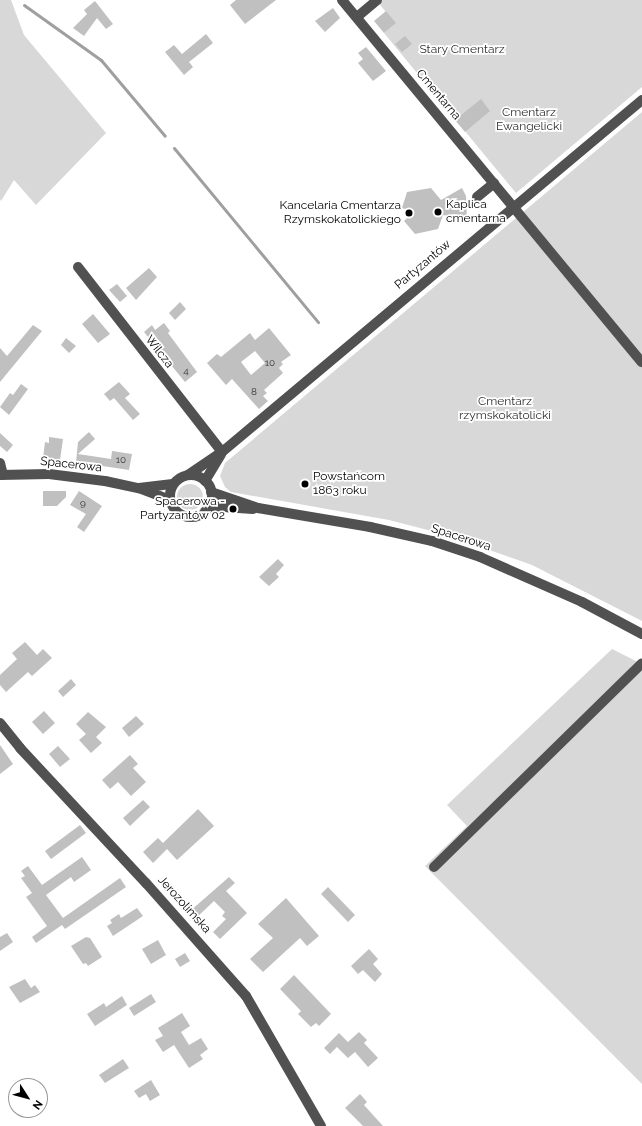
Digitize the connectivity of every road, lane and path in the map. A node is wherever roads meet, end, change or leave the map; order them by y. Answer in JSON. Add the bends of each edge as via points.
{"nodes":[{"id":1,"x":342,"y":0,"type":"edge"},
{"id":2,"x":377,"y":0,"type":"edge"},
{"id":3,"x":356,"y":17,"type":"junction"},
{"id":4,"x":642,"y":100,"type":"edge"},
{"id":5,"x":494,"y":183,"type":"junction"},
{"id":6,"x":477,"y":197,"type":"dead end"},
{"id":7,"x":514,"y":206,"type":"junction"},
{"id":8,"x":78,"y":267,"type":"dead end"},
{"id":9,"x":642,"y":362,"type":"edge"},
{"id":10,"x":222,"y":452,"type":"junction"},
{"id":11,"x":0,"y":463,"type":"edge"},
{"id":12,"x":2,"y":475,"type":"edge"},
{"id":13,"x":188,"y":475,"type":"junction"},
{"id":14,"x":205,"y":481,"type":"junction"},
{"id":15,"x":173,"y":484,"type":"junction"},
{"id":16,"x":139,"y":488,"type":"junction"},
{"id":17,"x":211,"y":492,"type":"junction"},
{"id":18,"x":170,"y":500,"type":"junction"},
{"id":19,"x":209,"y":506,"type":"junction"},
{"id":20,"x":258,"y":508,"type":"junction"},
{"id":21,"x":642,"y":634,"type":"edge"},
{"id":22,"x":642,"y":663,"type":"edge"},
{"id":23,"x":0,"y":724,"type":"edge"},
{"id":24,"x":434,"y":867,"type":"dead end"},
{"id":25,"x":321,"y":1126,"type":"edge"}],
"edges":[{"from":1,"to":3,"type":"street","name":"Cmentarna"},
{"from":2,"to":3,"type":"street"},
{"from":3,"to":5,"type":"street","name":"Cmentarna"},
{"from":4,"to":7,"type":"street","name":"Partyzantów"},
{"from":5,"to":6,"type":"street"},
{"from":5,"to":7,"type":"street","name":"Cmentarna"},
{"from":7,"to":9,"type":"street","name":"Cmentarna"},
{"from":7,"to":10,"type":"street","name":"Partyzantów"},
{"from":8,"to":10,"type":"street","name":"Wilcza"},
{"from":10,"to":13,"type":"street","name":"Partyzantów"},
{"from":10,"to":14,"type":"street","name":"Partyzantów"},
{"from":11,"to":12,"type":"street"},
{"from":12,"to":16,"type":"street","name":"Spacerowa","via":[[56,475]]},
{"from":13,"to":14,"type":"street"},
{"from":13,"to":15,"type":"street"},
{"from":14,"to":17,"type":"street"},
{"from":15,"to":16,"type":"street","name":"Spacerowa"},
{"from":15,"to":18,"type":"street"},
{"from":16,"to":18,"type":"street","name":"Spacerowa"},
{"from":17,"to":19,"type":"street"},
{"from":17,"to":20,"type":"street","name":"Spacerowa"},
{"from":18,"to":19,"type":"street","via":[[176,511],[187,517],[200,515]]},
{"from":19,"to":20,"type":"street","name":"Spacerowa","via":[[233,509]]},
{"from":20,"to":21,"type":"street","name":"Spacerowa","via":[[370,527],[474,555],[582,602]]},
{"from":22,"to":24,"type":"street"},
{"from":23,"to":25,"type":"street","name":"Jerozolimska","via":[[246,996]]}]}
